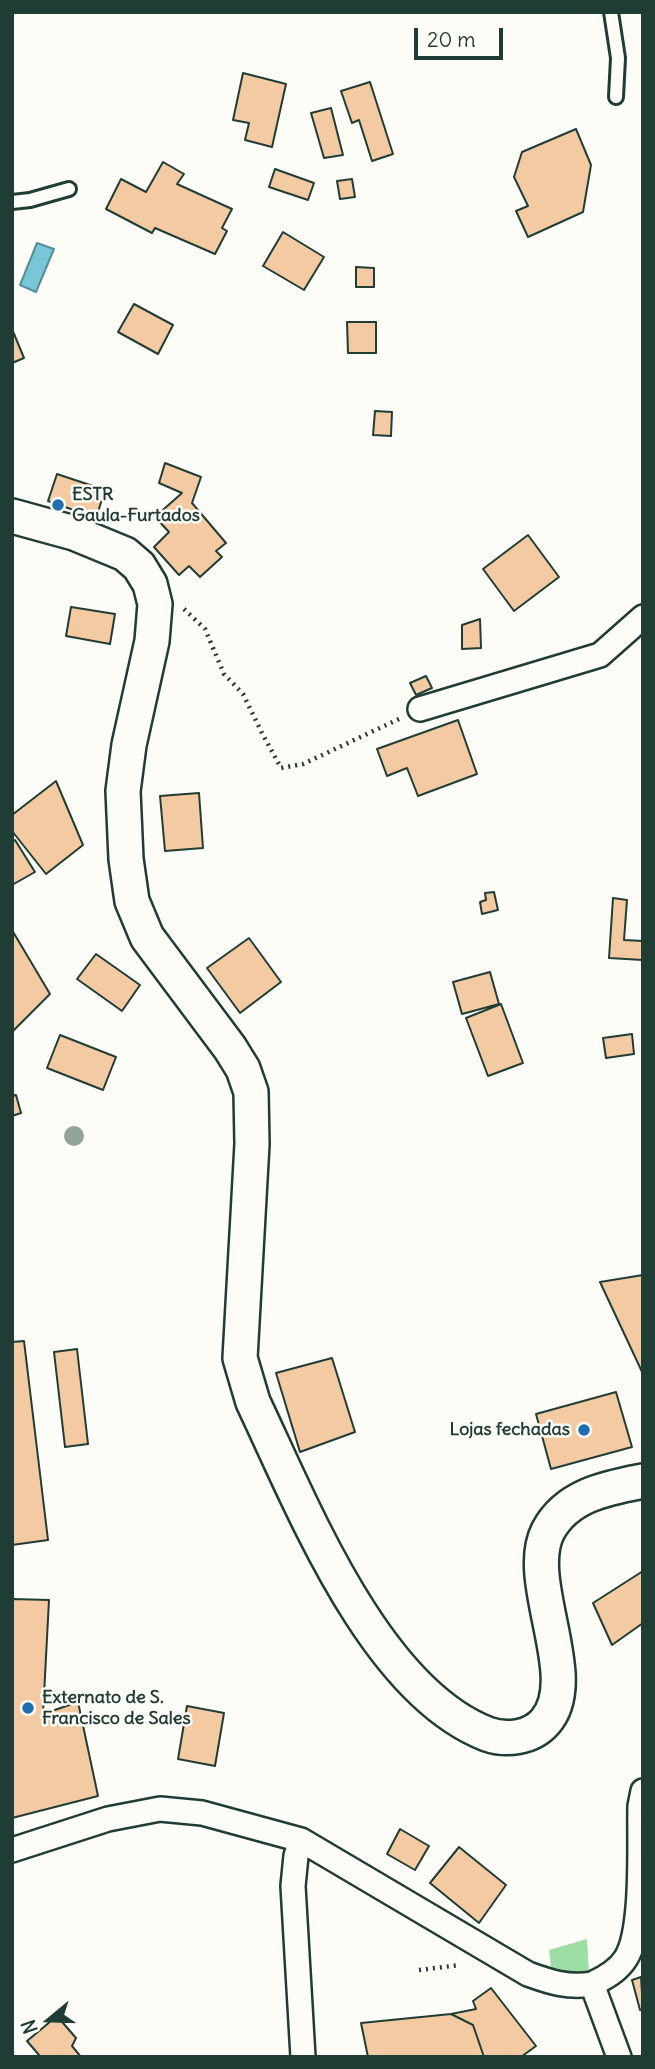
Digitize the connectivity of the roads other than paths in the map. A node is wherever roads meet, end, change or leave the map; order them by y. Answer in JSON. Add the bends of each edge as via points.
{"nodes":[{"id":1,"x":611,"y":12,"type":"edge"},
{"id":2,"x":616,"y":97,"type":"dead end"},
{"id":3,"x":69,"y":189,"type":"dead end"},
{"id":4,"x":12,"y":202,"type":"edge"},
{"id":5,"x":12,"y":516,"type":"edge"},
{"id":6,"x":643,"y":617,"type":"edge"},
{"id":7,"x":420,"y":709,"type":"road end"},
{"id":8,"x":643,"y":1480,"type":"edge"},
{"id":9,"x":643,"y":1791,"type":"edge"},
{"id":10,"x":301,"y":1840,"type":"junction"},
{"id":11,"x":12,"y":1850,"type":"edge"},
{"id":12,"x":592,"y":1984,"type":"junction"},
{"id":13,"x":303,"y":2057,"type":"edge"},
{"id":14,"x":619,"y":2057,"type":"edge"}],
"edges":[{"from":1,"to":2,"type":"lane","via":[[618,58]]},
{"from":3,"to":4,"type":"lane"},
{"from":5,"to":8,"type":"main road","via":[[74,533],[125,554],[150,584],[155,604],[152,641],[123,791],[132,901],[147,937],[230,1048],[251,1092],[240,1358],[244,1379],[322,1546],[371,1630],[419,1687],[452,1715],[497,1738],[526,1736],[546,1722],[558,1697],[541,1555],[547,1532],[561,1512],[581,1498]]},
{"from":6,"to":7,"type":"street","via":[[600,655]]},
{"from":9,"to":12,"type":"street","via":[[637,1931],[626,1958],[611,1975]]},
{"from":10,"to":11,"type":"street","via":[[202,1813],[160,1809],[108,1819]]},
{"from":10,"to":12,"type":"street","via":[[528,1974],[555,1984]]},
{"from":10,"to":13,"type":"street","via":[[293,1885]]},
{"from":12,"to":14,"type":"street"}]}
